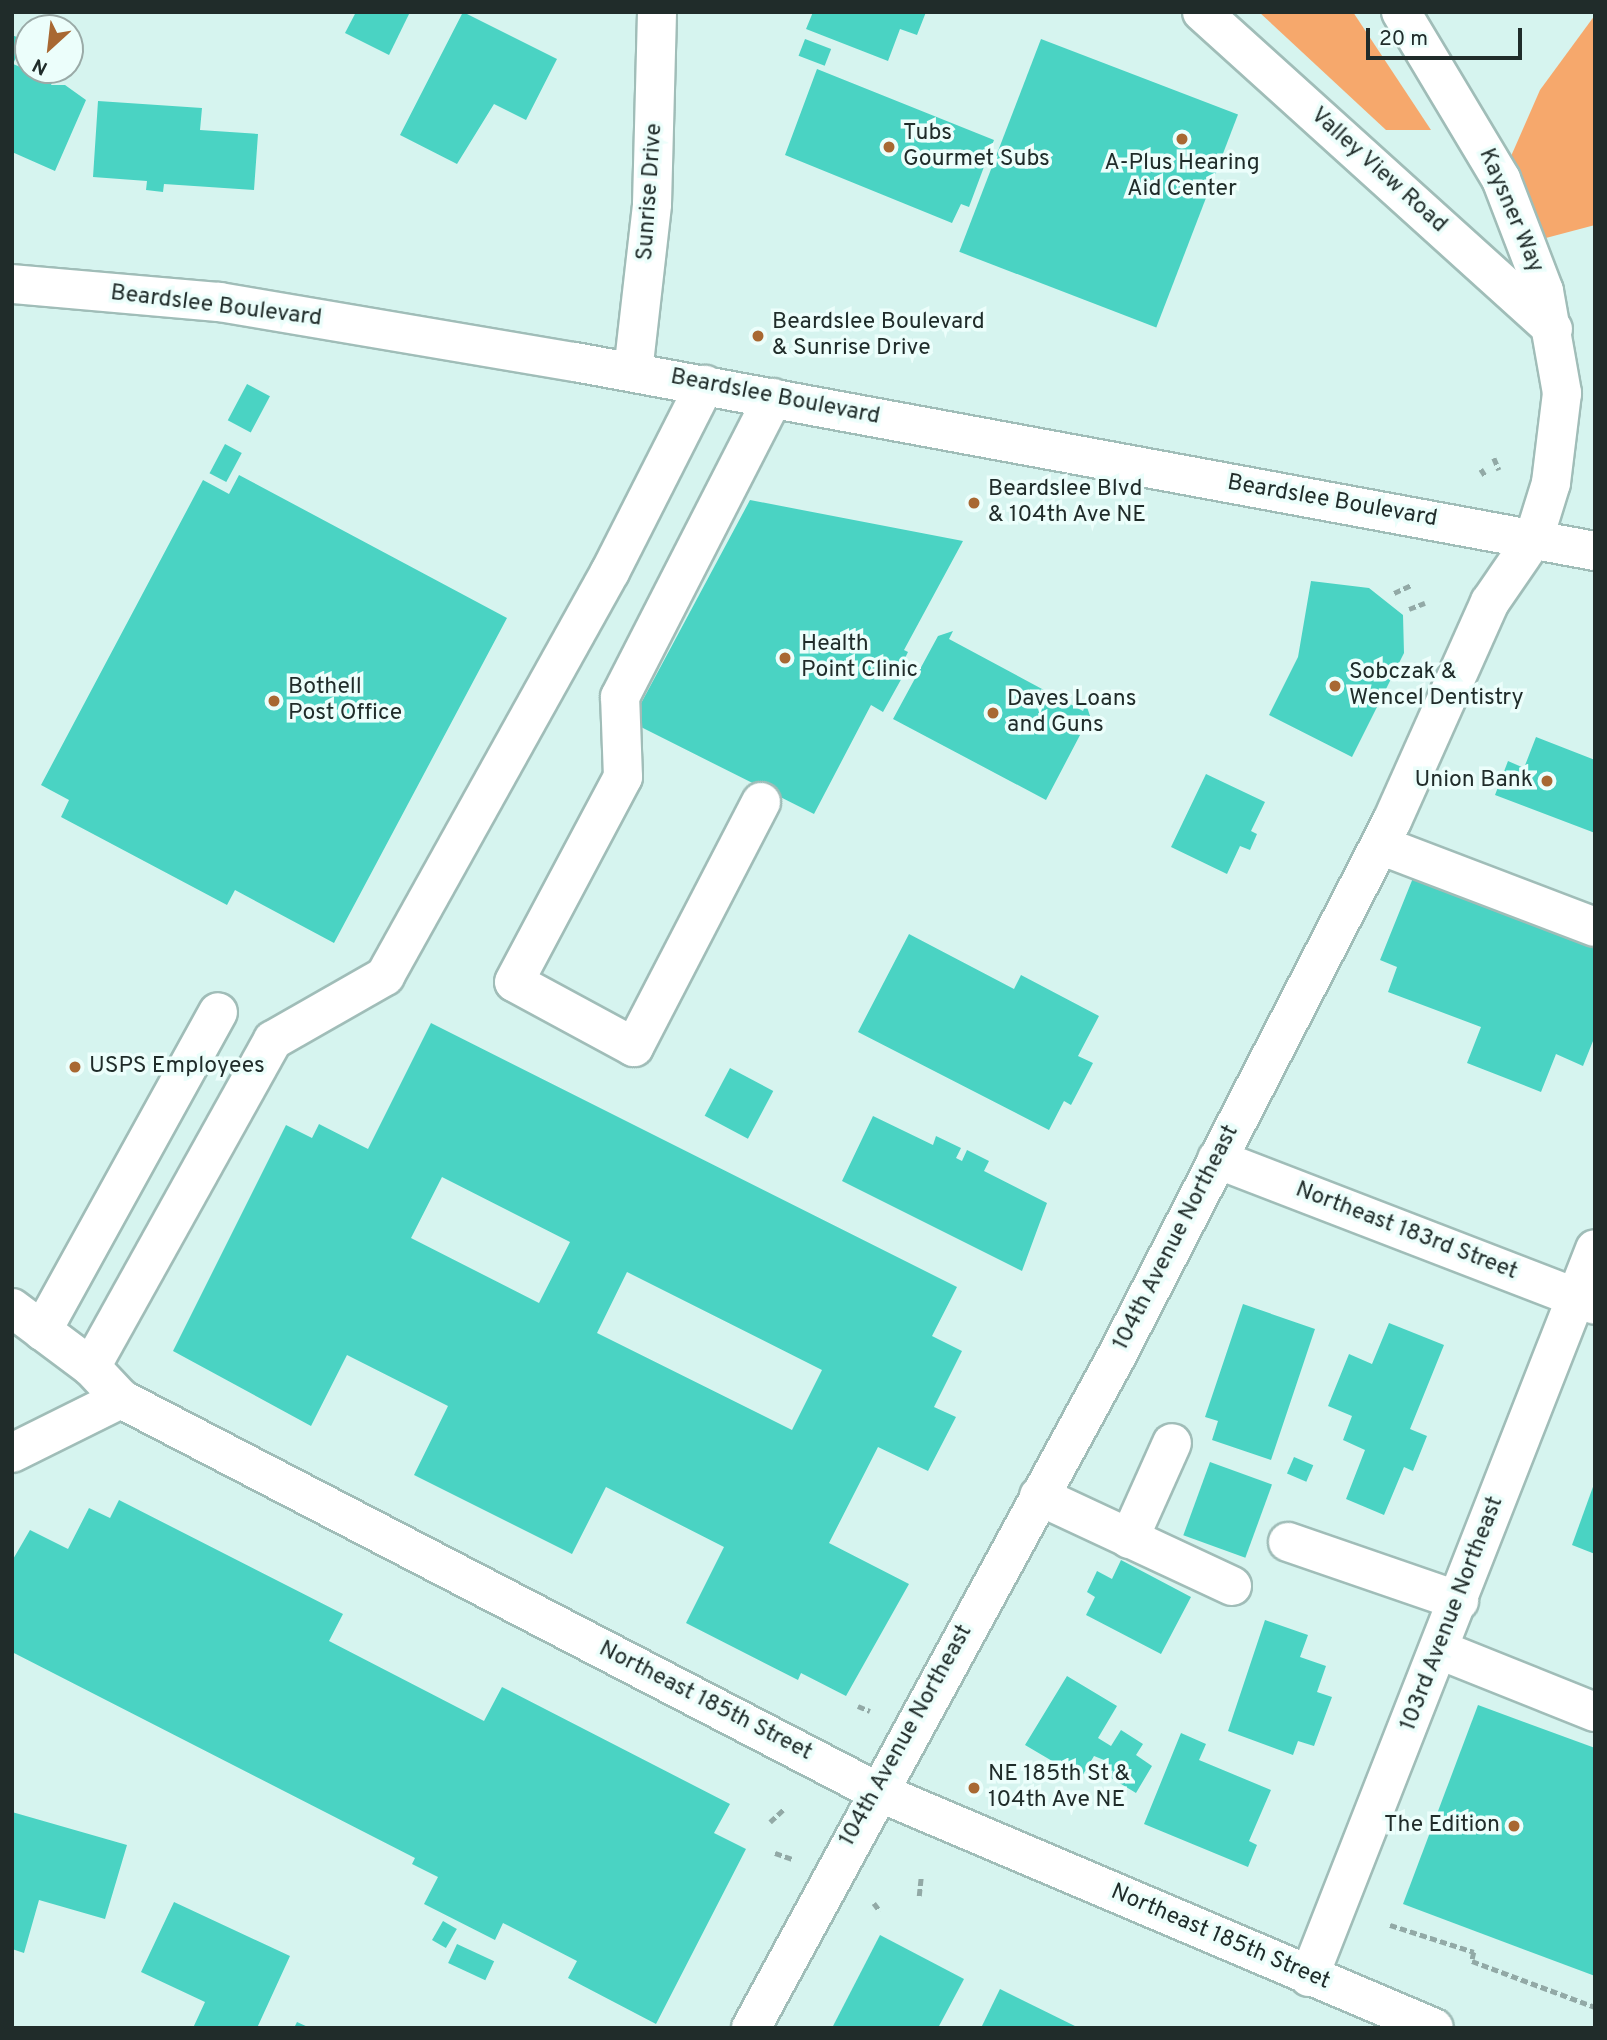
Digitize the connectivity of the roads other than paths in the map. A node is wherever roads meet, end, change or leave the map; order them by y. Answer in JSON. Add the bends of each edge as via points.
{"nodes":[{"id":1,"x":657,"y":12,"type":"edge"},
{"id":2,"x":1202,"y":12,"type":"edge"},
{"id":3,"x":1401,"y":12,"type":"edge"},
{"id":4,"x":12,"y":284,"type":"edge"},
{"id":5,"x":1553,"y":330,"type":"junction"},
{"id":6,"x":633,"y":372,"type":"junction"},
{"id":7,"x":705,"y":385,"type":"junction"},
{"id":8,"x":774,"y":398,"type":"junction"},
{"id":9,"x":1560,"y":430,"type":"joint"},
{"id":10,"x":1534,"y":538,"type":"junction"},
{"id":11,"x":1595,"y":551,"type":"edge"},
{"id":12,"x":761,"y":802,"type":"dead end"},
{"id":13,"x":1380,"y":845,"type":"junction"},
{"id":14,"x":1595,"y":927,"type":"edge"},
{"id":15,"x":218,"y":1012,"type":"dead end"},
{"id":16,"x":1217,"y":1158,"type":"junction"},
{"id":17,"x":1595,"y":1249,"type":"edge"},
{"id":18,"x":1585,"y":1301,"type":"edge"},
{"id":19,"x":27,"y":1319,"type":"edge"},
{"id":20,"x":92,"y":1367,"type":"junction"},
{"id":21,"x":121,"y":1399,"type":"junction"},
{"id":22,"x":1172,"y":1443,"type":"dead end"},
{"id":23,"x":12,"y":1453,"type":"edge"},
{"id":24,"x":1039,"y":1496,"type":"junction"},
{"id":25,"x":1129,"y":1539,"type":"junction"},
{"id":26,"x":1288,"y":1542,"type":"dead end"},
{"id":27,"x":1232,"y":1586,"type":"dead end"},
{"id":28,"x":1459,"y":1601,"type":"junction"},
{"id":29,"x":1440,"y":1650,"type":"junction"},
{"id":30,"x":1595,"y":1712,"type":"edge"},
{"id":31,"x":876,"y":1791,"type":"junction"},
{"id":32,"x":1309,"y":1977,"type":"junction"},
{"id":33,"x":751,"y":2028,"type":"edge"},
{"id":34,"x":1434,"y":2028,"type":"edge"}],
"edges":[{"from":1,"to":6,"type":"street","name":"Sunrise Drive","via":[[652,204]]},
{"from":2,"to":5,"type":"street","name":"Valley View Road"},
{"from":3,"to":5,"type":"street","name":"Kaysner Way","via":[[1501,179],[1527,243]]},
{"from":4,"to":6,"type":"street","name":"Beardslee Boulevard","via":[[219,302]]},
{"from":5,"to":9,"type":"street","name":"Kaysner Way","via":[[1562,393]]},
{"from":6,"to":7,"type":"street","name":"Beardslee Boulevard"},
{"from":7,"to":8,"type":"street","name":"Beardslee Boulevard"},
{"from":7,"to":20,"type":"street","via":[[610,572],[385,976],[273,1040]]},
{"from":8,"to":10,"type":"street","name":"Beardslee Boulevard"},
{"from":8,"to":12,"type":"street","via":[[620,697],[623,777],[514,982],[634,1047]]},
{"from":9,"to":10,"type":"street","name":"104th Avenue Northeast","via":[[1551,483]]},
{"from":10,"to":11,"type":"street","name":"Beardslee Boulevard"},
{"from":10,"to":13,"type":"street","name":"104th Avenue Northeast","via":[[1490,602]]},
{"from":13,"to":14,"type":"street"},
{"from":13,"to":16,"type":"street","name":"104th Avenue Northeast"},
{"from":15,"to":19,"type":"street"},
{"from":16,"to":18,"type":"street","name":"Northeast 183rd Street"},
{"from":16,"to":24,"type":"street","name":"104th Avenue Northeast"},
{"from":17,"to":18,"type":"street","name":"103rd Avenue Northeast"},
{"from":18,"to":28,"type":"street","name":"103rd Avenue Northeast"},
{"from":19,"to":20,"type":"street","name":"Northeast 185th Street"},
{"from":20,"to":21,"type":"street","name":"Northeast 185th Street"},
{"from":21,"to":23,"type":"street"},
{"from":21,"to":31,"type":"street","name":"Northeast 185th Street"},
{"from":22,"to":25,"type":"street"},
{"from":24,"to":25,"type":"street"},
{"from":24,"to":31,"type":"street","name":"104th Avenue Northeast"},
{"from":25,"to":27,"type":"street"},
{"from":26,"to":28,"type":"street"},
{"from":28,"to":29,"type":"street","name":"103rd Avenue Northeast"},
{"from":29,"to":30,"type":"street"},
{"from":29,"to":32,"type":"street","name":"103rd Avenue Northeast"},
{"from":31,"to":32,"type":"street","name":"Northeast 185th Street"},
{"from":31,"to":33,"type":"street","name":"104th Avenue Northeast"},
{"from":32,"to":34,"type":"street","name":"Northeast 185th Street"}]}
